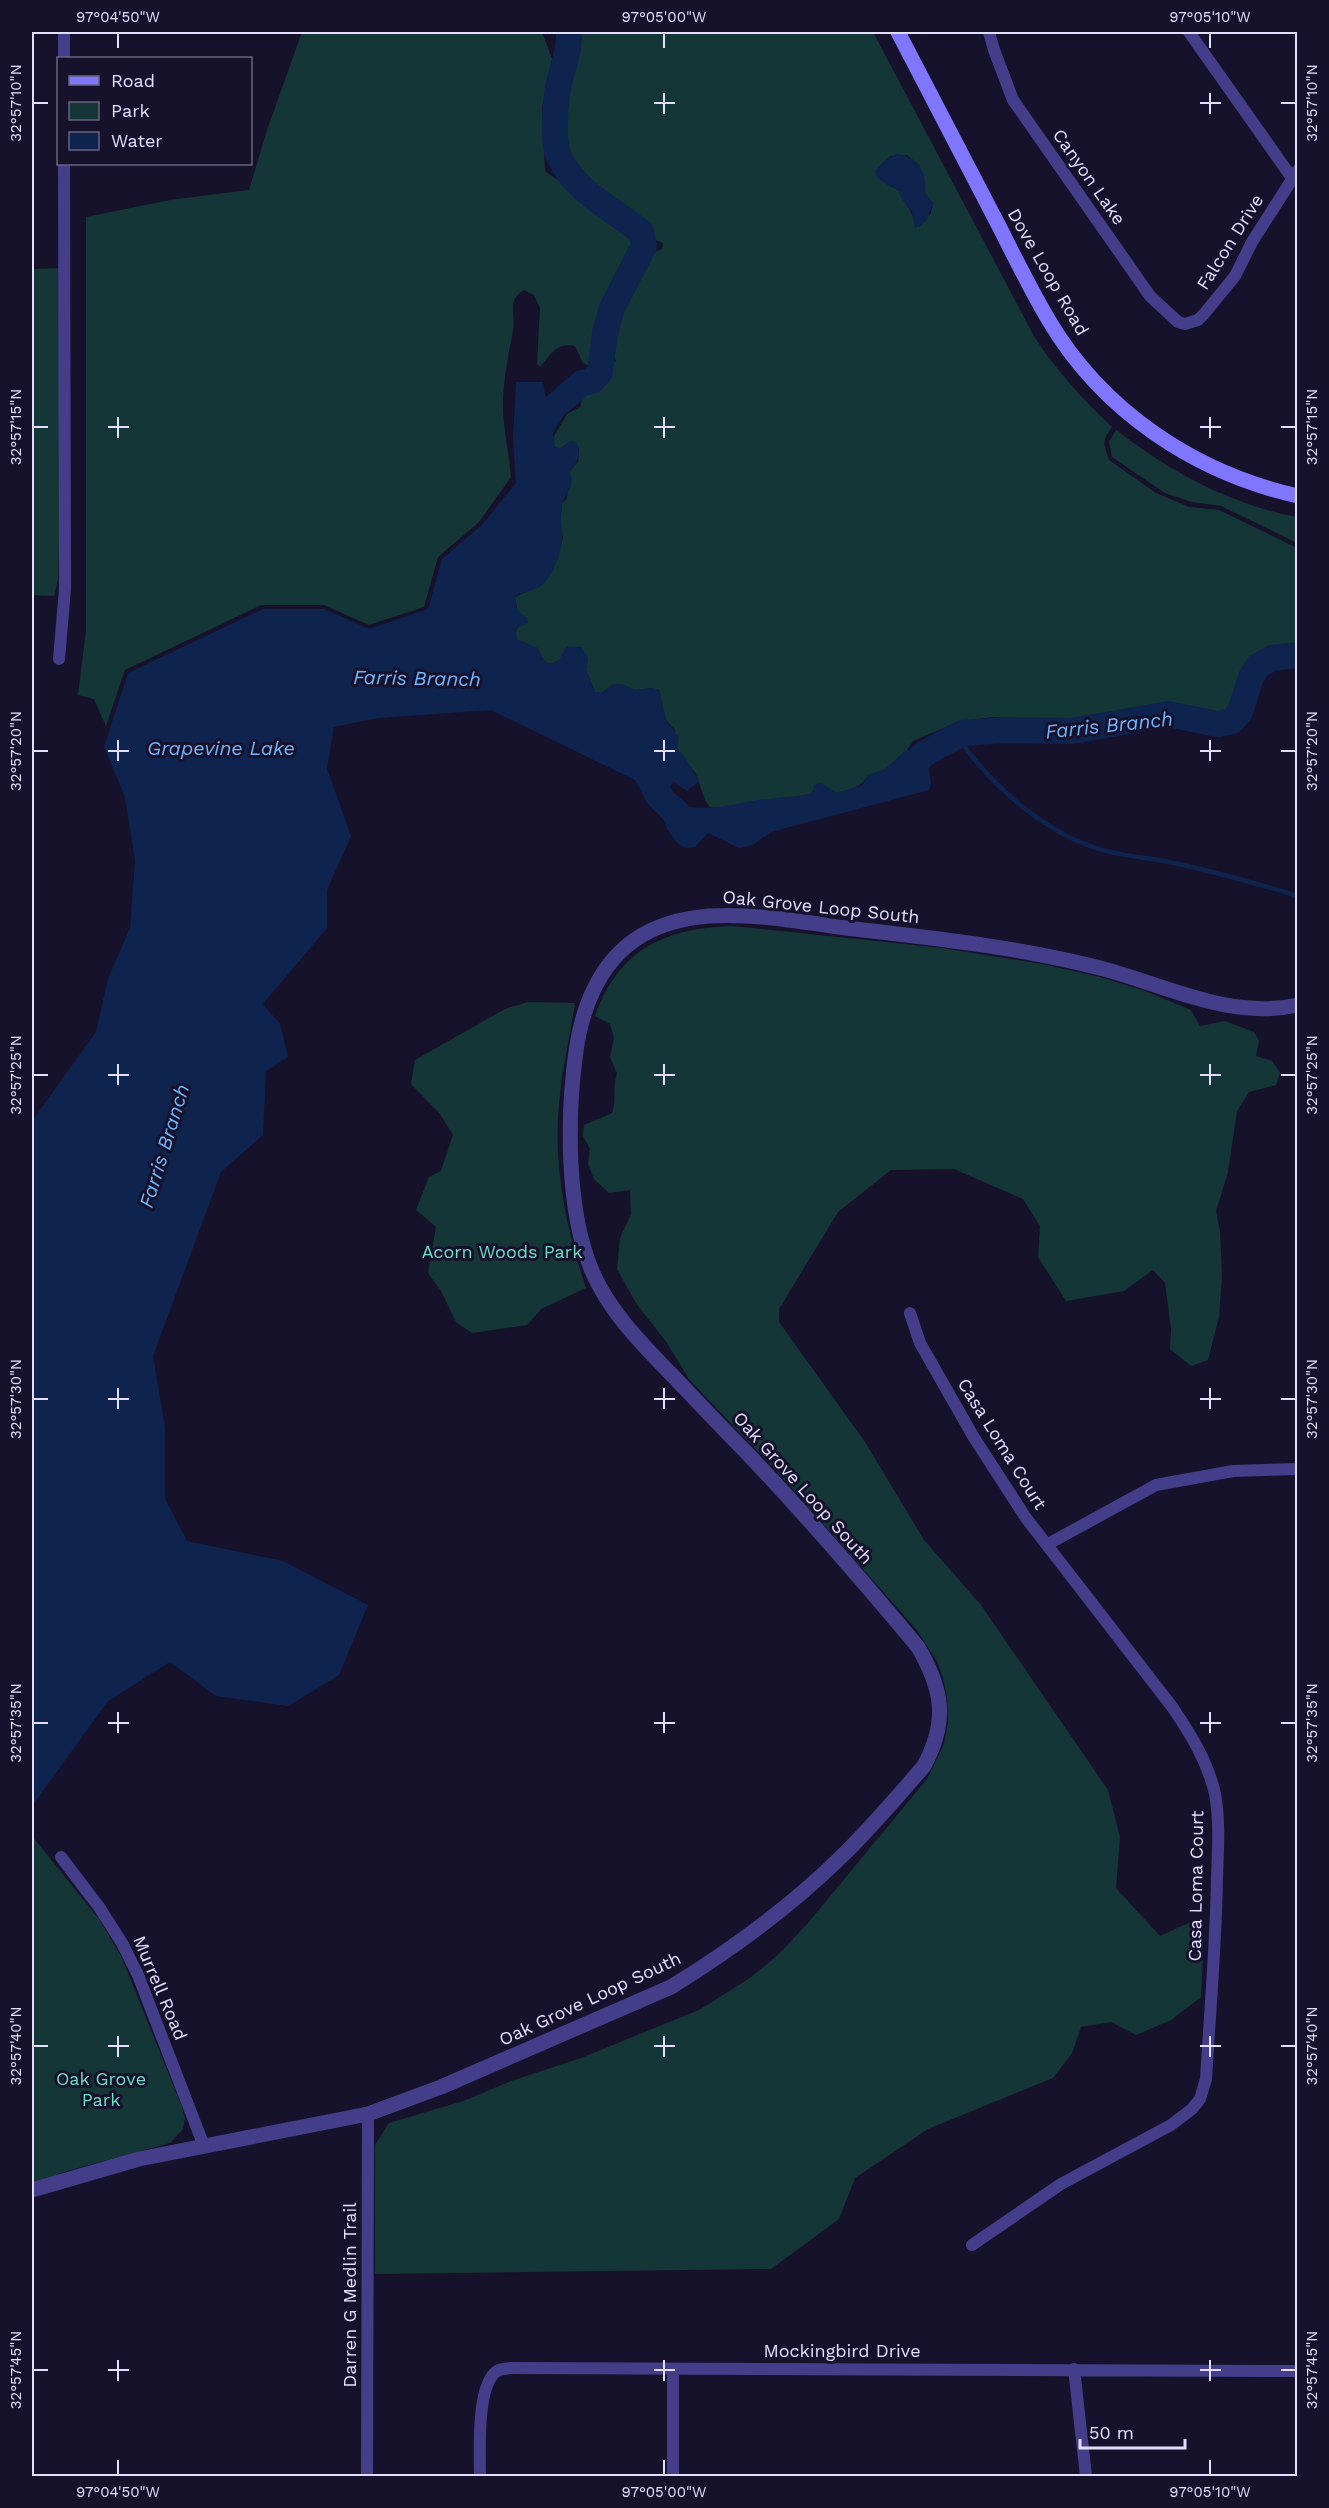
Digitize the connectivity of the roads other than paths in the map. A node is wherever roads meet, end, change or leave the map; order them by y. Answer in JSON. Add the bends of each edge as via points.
{"nodes":[{"id":1,"x":64,"y":32,"type":"edge"},
{"id":2,"x":898,"y":32,"type":"edge"},
{"id":3,"x":990,"y":32,"type":"edge"},
{"id":4,"x":1189,"y":32,"type":"edge"},
{"id":5,"x":64,"y":57,"type":"edge"},
{"id":6,"x":64,"y":165,"type":"edge"},
{"id":7,"x":1295,"y":174,"type":"edge"},
{"id":8,"x":1185,"y":324,"type":"joint"},
{"id":9,"x":1298,"y":496,"type":"edge"},
{"id":10,"x":59,"y":659,"type":"dead end"},
{"id":11,"x":1298,"y":1005,"type":"edge"},
{"id":12,"x":910,"y":1313,"type":"dead end"},
{"id":13,"x":1298,"y":1469,"type":"edge"},
{"id":14,"x":1048,"y":1544,"type":"junction"},
{"id":15,"x":61,"y":1857,"type":"dead end"},
{"id":16,"x":368,"y":2114,"type":"junction"},
{"id":17,"x":204,"y":2146,"type":"junction"},
{"id":18,"x":32,"y":2190,"type":"edge"},
{"id":19,"x":972,"y":2245,"type":"dead end"},
{"id":20,"x":1074,"y":2369,"type":"junction"},
{"id":21,"x":673,"y":2370,"type":"junction"},
{"id":22,"x":1298,"y":2370,"type":"edge"},
{"id":23,"x":367,"y":2476,"type":"edge"},
{"id":24,"x":480,"y":2476,"type":"edge"},
{"id":25,"x":673,"y":2476,"type":"edge"},
{"id":26,"x":1086,"y":2476,"type":"edge"}],
"edges":[{"from":1,"to":5,"type":"street"},
{"from":2,"to":9,"type":"main road","name":"Dove Loop Road","via":[[1048,320],[1093,379],[1147,429],[1203,464],[1261,487]]},
{"from":3,"to":8,"type":"street","name":"Canyon Lake","via":[[1014,100],[1150,296],[1172,319]]},
{"from":4,"to":7,"type":"street"},
{"from":6,"to":10,"type":"street","via":[[65,589]]},
{"from":7,"to":8,"type":"street","name":"Falcon Drive","via":[[1222,295],[1198,320]]},
{"from":11,"to":16,"type":"street","name":"Oak Grove Loop South","via":[[1253,1009],[1210,1003],[1110,971],[1046,956],[741,915],[686,919],[659,927],[616,956],[587,1001],[570,1108],[572,1173],[592,1272],[609,1303],[640,1341],[760,1467],[918,1647],[936,1684],[941,1716],[938,1733],[924,1766],[840,1859],[782,1910],[702,1968],[671,1987],[441,2087]]},
{"from":12,"to":14,"type":"street","name":"Casa Loma Court","via":[[920,1343],[973,1436],[1026,1518]]},
{"from":13,"to":14,"type":"street","via":[[1233,1471],[1156,1485]]},
{"from":14,"to":19,"type":"street","name":"Casa Loma Court","via":[[1192,1736],[1215,1795],[1217,1911],[1206,2079],[1196,2104],[1171,2125],[1061,2184]]},
{"from":15,"to":17,"type":"street","name":"Murrell Road","via":[[123,1943]]},
{"from":16,"to":17,"type":"street","name":"Oak Grove Loop South"},
{"from":16,"to":23,"type":"street","name":"Darren G Medlin Trail"},
{"from":17,"to":18,"type":"street","name":"Oak Grove Loop South","via":[[139,2159]]},
{"from":20,"to":21,"type":"street","name":"Mockingbird Drive"},
{"from":20,"to":22,"type":"street","name":"Mockingbird Drive"},
{"from":20,"to":26,"type":"street"},
{"from":21,"to":24,"type":"street","name":"Mockingbird Drive","via":[[497,2371],[490,2378],[480,2416]]},
{"from":21,"to":25,"type":"street"}]}
